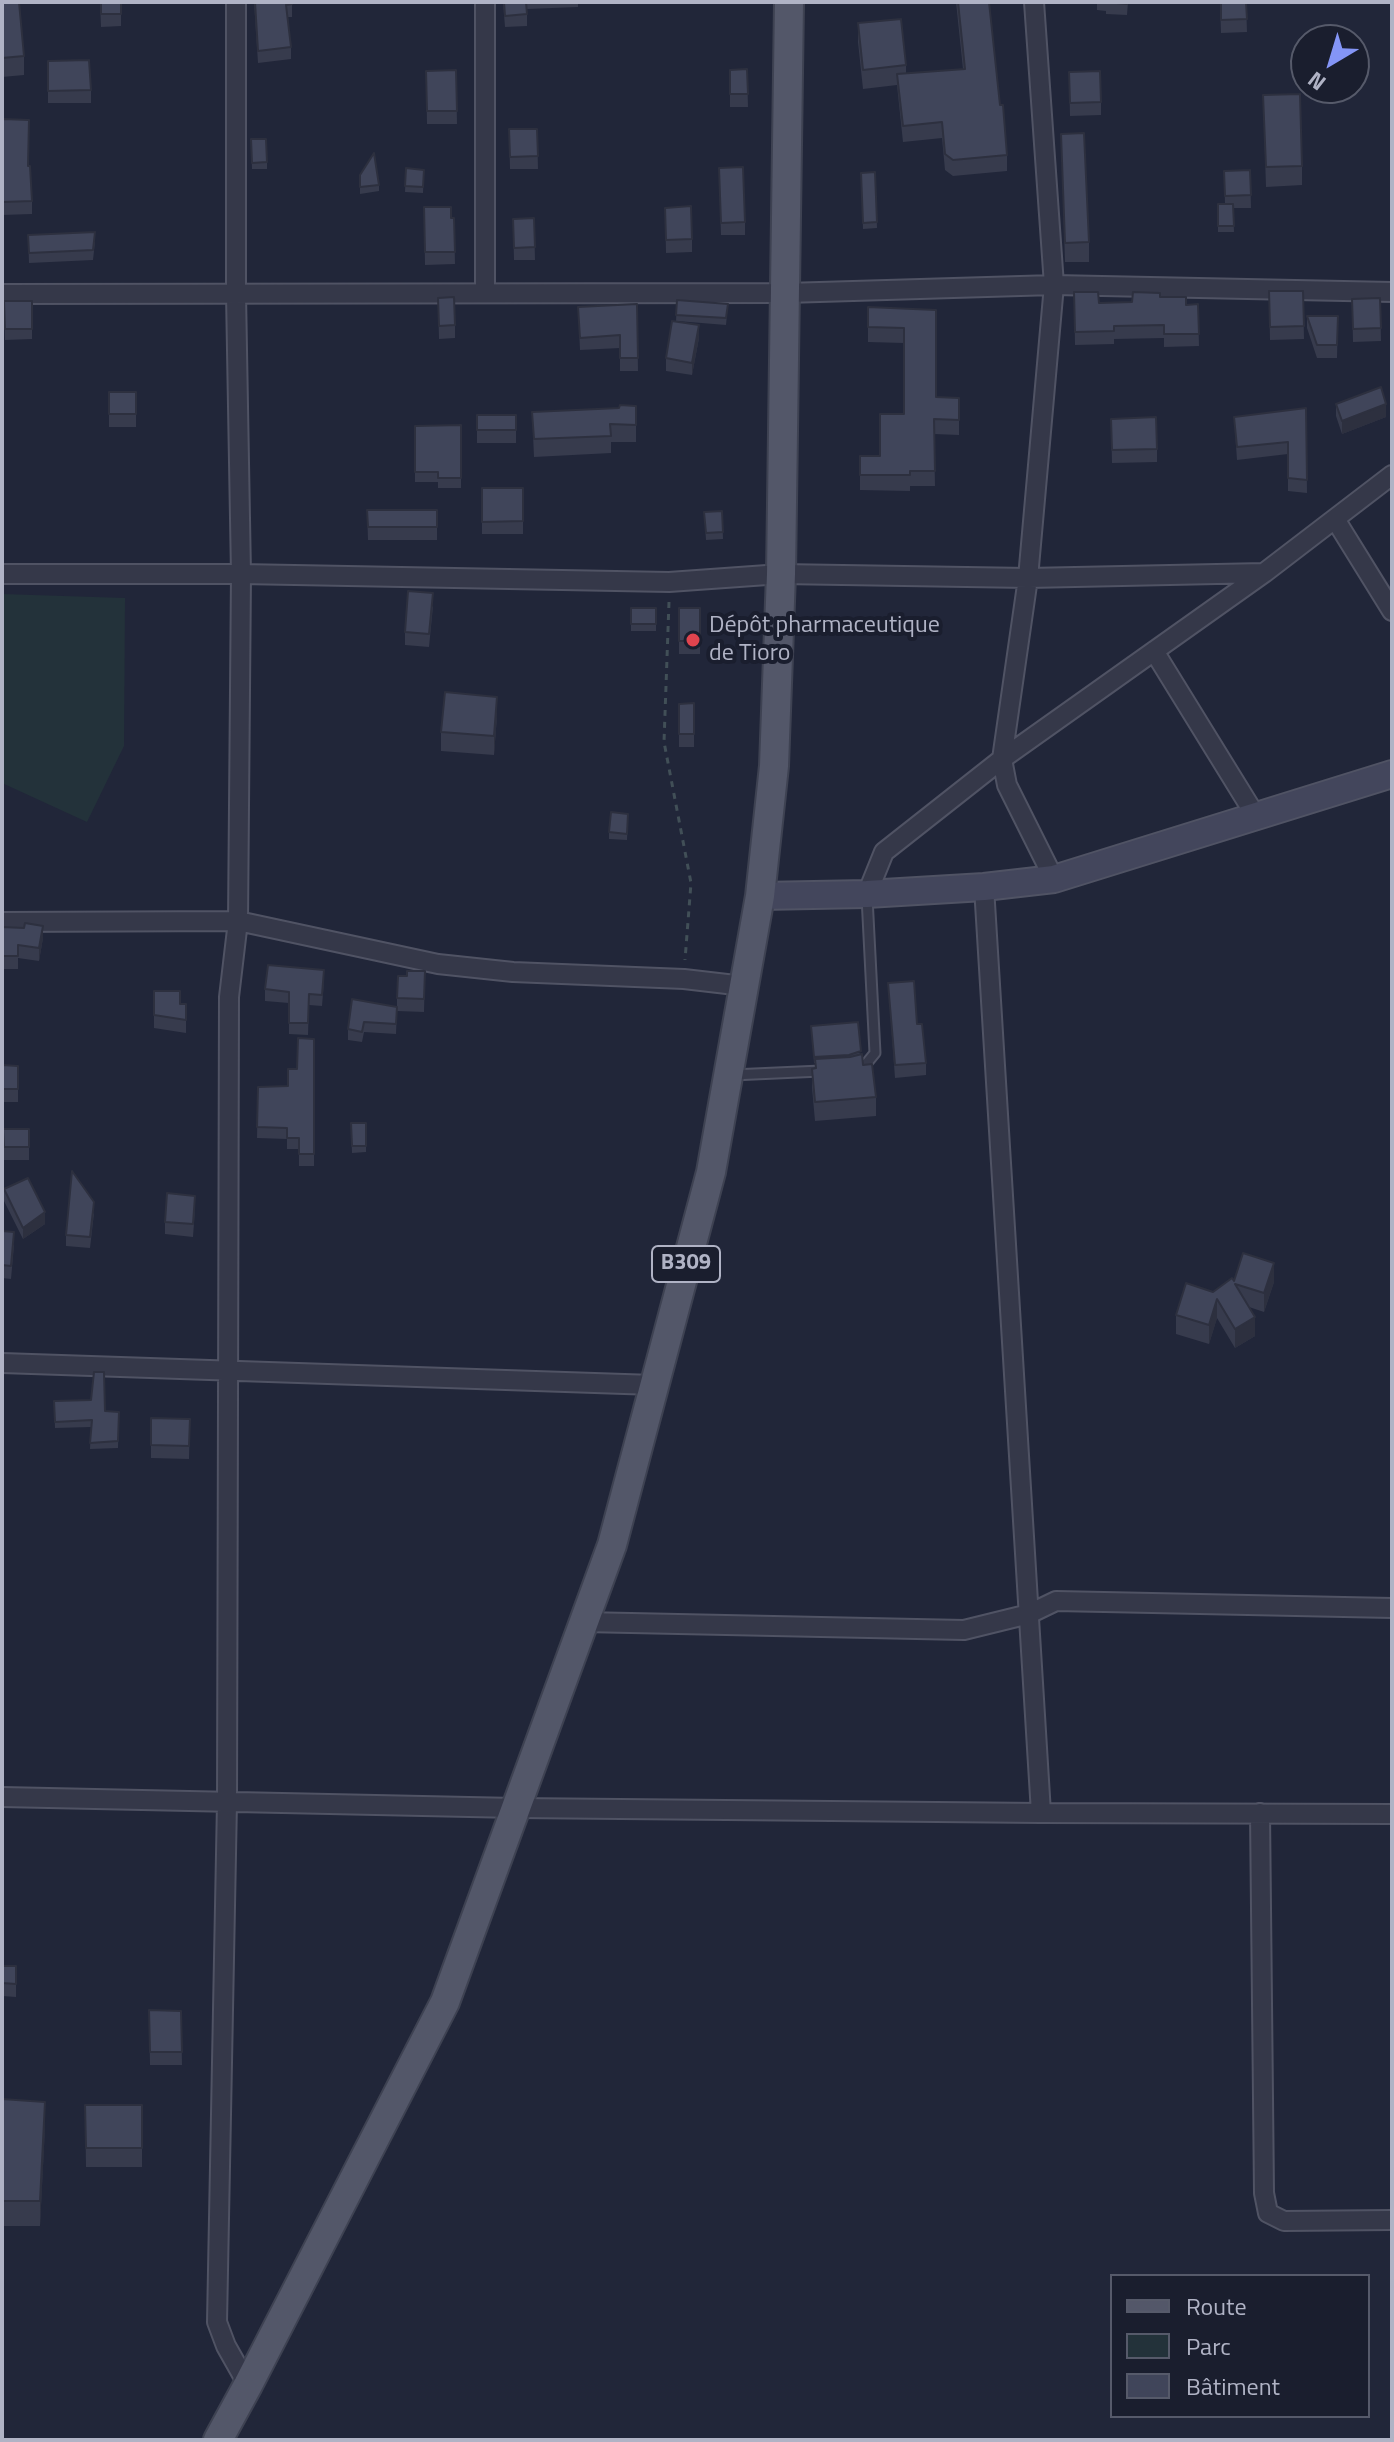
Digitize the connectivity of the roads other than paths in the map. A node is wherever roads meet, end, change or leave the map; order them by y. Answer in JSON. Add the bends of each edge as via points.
{"nodes":[{"id":1,"x":236,"y":2,"type":"edge"},
{"id":2,"x":485,"y":2,"type":"edge"},
{"id":3,"x":789,"y":2,"type":"edge"},
{"id":4,"x":1034,"y":2,"type":"edge"},
{"id":5,"x":1054,"y":285,"type":"junction"},
{"id":6,"x":1392,"y":292,"type":"edge"},
{"id":7,"x":485,"y":293,"type":"junction"},
{"id":8,"x":786,"y":293,"type":"junction"},
{"id":9,"x":2,"y":294,"type":"edge"},
{"id":10,"x":236,"y":294,"type":"junction"},
{"id":11,"x":1392,"y":475,"type":"edge"},
{"id":12,"x":1335,"y":519,"type":"junction"},
{"id":13,"x":1264,"y":573,"type":"junction"},
{"id":14,"x":2,"y":574,"type":"edge"},
{"id":15,"x":241,"y":574,"type":"junction"},
{"id":16,"x":781,"y":574,"type":"junction"},
{"id":17,"x":1028,"y":578,"type":"junction"},
{"id":18,"x":1392,"y":611,"type":"edge"},
{"id":19,"x":1154,"y":651,"type":"junction"},
{"id":20,"x":1002,"y":759,"type":"junction"},
{"id":21,"x":1392,"y":774,"type":"edge"},
{"id":22,"x":1257,"y":818,"type":"junction"},
{"id":23,"x":1054,"y":879,"type":"junction"},
{"id":24,"x":984,"y":887,"type":"junction"},
{"id":25,"x":867,"y":894,"type":"junction"},
{"id":26,"x":760,"y":896,"type":"junction"},
{"id":27,"x":238,"y":921,"type":"junction"},
{"id":28,"x":2,"y":922,"type":"edge"},
{"id":29,"x":744,"y":986,"type":"junction"},
{"id":30,"x":850,"y":1069,"type":"edge"},
{"id":31,"x":834,"y":1070,"type":"edge"},
{"id":32,"x":728,"y":1075,"type":"junction"},
{"id":33,"x":2,"y":1363,"type":"edge"},
{"id":34,"x":227,"y":1371,"type":"junction"},
{"id":35,"x":654,"y":1385,"type":"junction"},
{"id":36,"x":1392,"y":1608,"type":"edge"},
{"id":37,"x":1029,"y":1614,"type":"junction"},
{"id":38,"x":583,"y":1622,"type":"junction"},
{"id":39,"x":2,"y":1797,"type":"edge"},
{"id":40,"x":227,"y":1802,"type":"junction"},
{"id":41,"x":516,"y":1808,"type":"junction"},
{"id":42,"x":1041,"y":1813,"type":"junction"},
{"id":43,"x":1260,"y":1813,"type":"junction"},
{"id":44,"x":1392,"y":1814,"type":"edge"},
{"id":45,"x":1392,"y":2220,"type":"edge"},
{"id":46,"x":248,"y":2385,"type":"junction"},
{"id":47,"x":218,"y":2440,"type":"edge"}],
"edges":[{"from":1,"to":10,"type":"street"},
{"from":2,"to":7,"type":"street"},
{"from":3,"to":8,"type":"main road","number":"B309"},
{"from":4,"to":5,"type":"street"},
{"from":5,"to":6,"type":"street"},
{"from":5,"to":8,"type":"street"},
{"from":5,"to":17,"type":"street"},
{"from":7,"to":8,"type":"street"},
{"from":7,"to":10,"type":"street"},
{"from":8,"to":16,"type":"main road","number":"B309"},
{"from":9,"to":10,"type":"street"},
{"from":10,"to":15,"type":"street"},
{"from":11,"to":12,"type":"street"},
{"from":12,"to":13,"type":"street"},
{"from":12,"to":18,"type":"street"},
{"from":13,"to":17,"type":"street"},
{"from":13,"to":19,"type":"street"},
{"from":14,"to":15,"type":"street"},
{"from":15,"to":16,"type":"street","via":[[669,582]]},
{"from":15,"to":27,"type":"street"},
{"from":16,"to":17,"type":"street"},
{"from":16,"to":26,"type":"main road","number":"B309","via":[[774,766]]},
{"from":17,"to":20,"type":"street"},
{"from":19,"to":20,"type":"street"},
{"from":19,"to":22,"type":"street"},
{"from":20,"to":23,"type":"street","via":[[1007,785]]},
{"from":20,"to":25,"type":"street","via":[[884,852]]},
{"from":21,"to":22,"type":"main road"},
{"from":22,"to":23,"type":"main road"},
{"from":23,"to":24,"type":"main road"},
{"from":24,"to":25,"type":"main road"},
{"from":24,"to":37,"type":"street"},
{"from":25,"to":26,"type":"main road"},
{"from":25,"to":30,"type":"lane","via":[[875,1053],[866,1064]]},
{"from":26,"to":29,"type":"main road","number":"B309"},
{"from":27,"to":28,"type":"street"},
{"from":27,"to":29,"type":"street","via":[[438,964]]},
{"from":27,"to":34,"type":"street","via":[[229,997]]},
{"from":29,"to":32,"type":"main road","number":"B309"},
{"from":31,"to":32,"type":"lane"},
{"from":32,"to":35,"type":"main road","number":"B309","via":[[711,1172]]},
{"from":33,"to":34,"type":"street"},
{"from":34,"to":35,"type":"street"},
{"from":34,"to":40,"type":"street"},
{"from":35,"to":38,"type":"main road","number":"B309","via":[[612,1545]]},
{"from":36,"to":37,"type":"street","via":[[1056,1601]]},
{"from":37,"to":38,"type":"street","via":[[964,1630]]},
{"from":37,"to":42,"type":"street"},
{"from":38,"to":41,"type":"main road","number":"B309"},
{"from":39,"to":40,"type":"street"},
{"from":40,"to":41,"type":"street"},
{"from":40,"to":46,"type":"street","via":[[217,2322]]},
{"from":41,"to":42,"type":"street"},
{"from":41,"to":46,"type":"main road","number":"B309","via":[[445,2002]]},
{"from":42,"to":43,"type":"street"},
{"from":43,"to":44,"type":"street"},
{"from":43,"to":45,"type":"street","via":[[1268,2213],[1284,2221]]},
{"from":46,"to":47,"type":"main road","number":"B309"}]}
